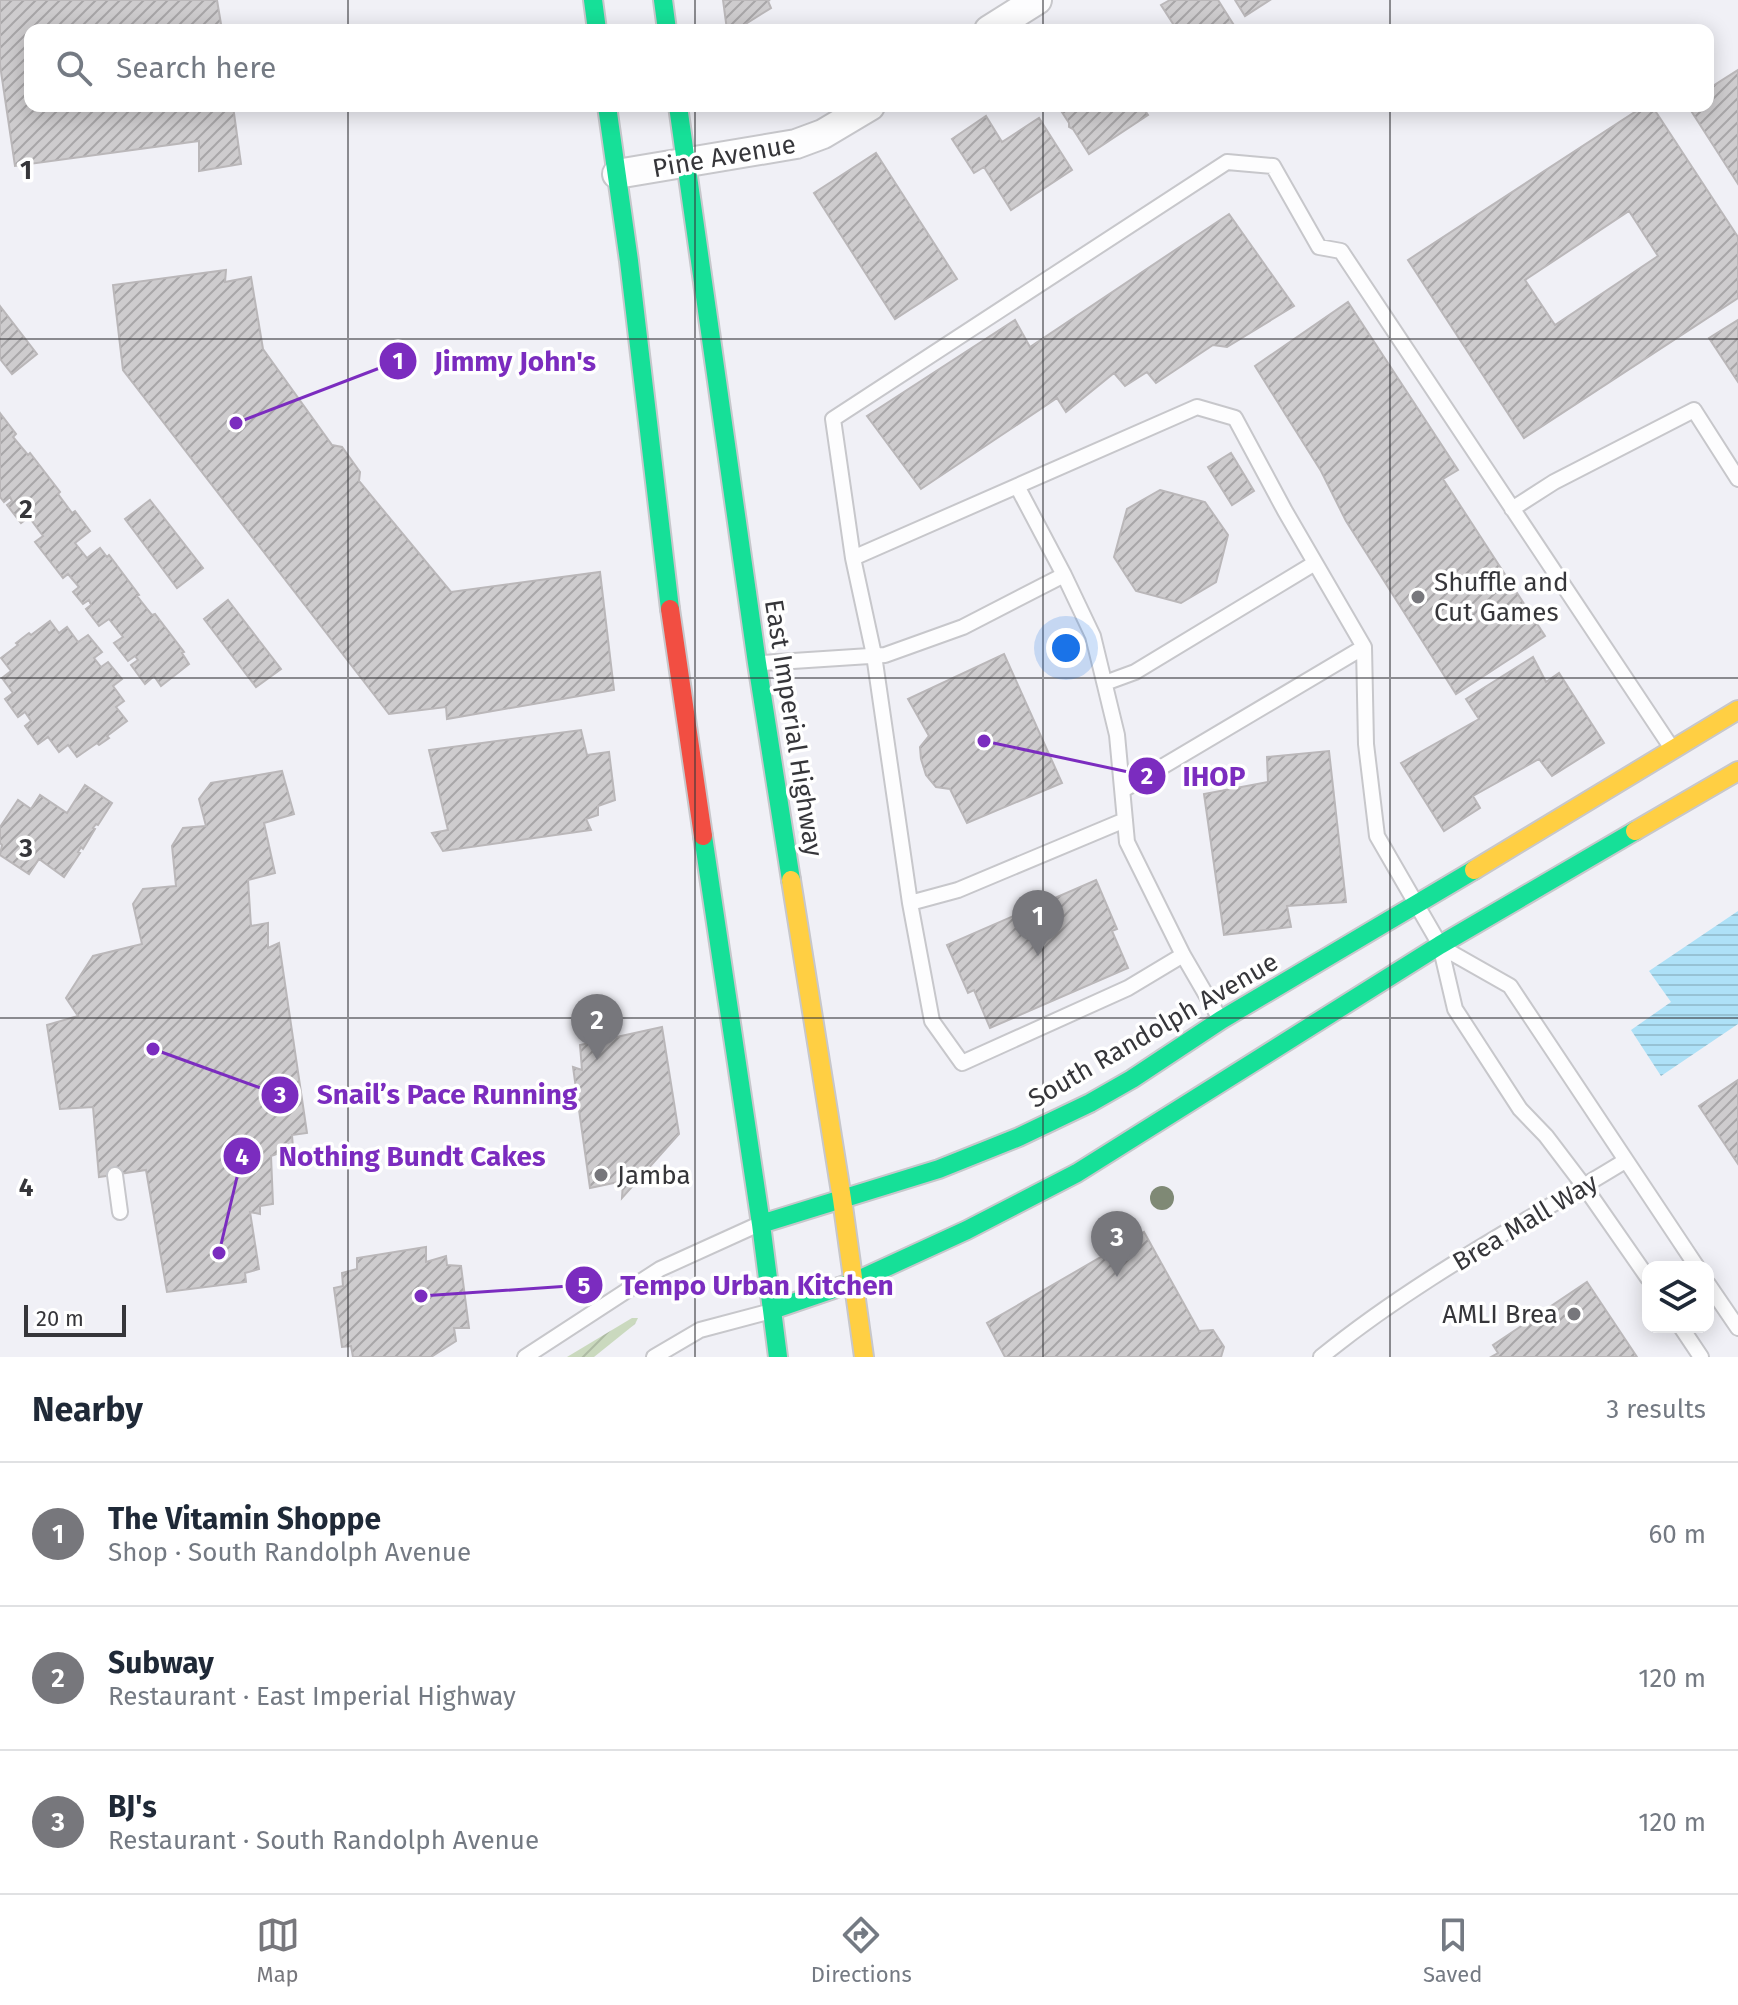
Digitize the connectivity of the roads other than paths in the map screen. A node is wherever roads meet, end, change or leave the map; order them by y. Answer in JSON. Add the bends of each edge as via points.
{"nodes":[{"id":1,"x":593,"y":0,"type":"edge"},
{"id":2,"x":663,"y":0,"type":"edge"},
{"id":3,"x":1037,"y":0,"type":"edge"},
{"id":4,"x":596,"y":24,"type":"edge"},
{"id":5,"x":666,"y":24,"type":"edge"},
{"id":6,"x":999,"y":24,"type":"edge"},
{"id":7,"x":608,"y":112,"type":"edge"},
{"id":8,"x":679,"y":112,"type":"edge"},
{"id":9,"x":860,"y":112,"type":"edge"},
{"id":10,"x":686,"y":163,"type":"junction"},
{"id":11,"x":617,"y":174,"type":"junction"},
{"id":12,"x":1738,"y":479,"type":"edge"},
{"id":13,"x":1017,"y":486,"type":"junction"},
{"id":14,"x":1512,"y":509,"type":"junction"},
{"id":15,"x":853,"y":558,"type":"junction"},
{"id":16,"x":1315,"y":563,"type":"junction"},
{"id":17,"x":1064,"y":575,"type":"junction"},
{"id":18,"x":1364,"y":647,"type":"junction"},
{"id":19,"x":874,"y":655,"type":"junction"},
{"id":20,"x":757,"y":663,"type":"junction"},
{"id":21,"x":1105,"y":683,"type":"junction"},
{"id":22,"x":1738,"y":710,"type":"edge"},
{"id":23,"x":1673,"y":750,"type":"junction"},
{"id":24,"x":1738,"y":771,"type":"edge"},
{"id":25,"x":1123,"y":790,"type":"junction"},
{"id":26,"x":1125,"y":820,"type":"junction"},
{"id":27,"x":910,"y":903,"type":"junction"},
{"id":28,"x":1417,"y":905,"type":"junction"},
{"id":29,"x":1440,"y":945,"type":"junction"},
{"id":30,"x":1183,"y":955,"type":"junction"},
{"id":31,"x":1221,"y":1020,"type":"junction"},
{"id":32,"x":1625,"y":1161,"type":"junction"},
{"id":33,"x":115,"y":1175,"type":"dead end"},
{"id":34,"x":1584,"y":1186,"type":"junction"},
{"id":35,"x":842,"y":1199,"type":"junction"},
{"id":36,"x":120,"y":1212,"type":"dead end"},
{"id":37,"x":761,"y":1224,"type":"junction"},
{"id":38,"x":1693,"y":1261,"type":"edge"},
{"id":39,"x":1642,"y":1269,"type":"edge"},
{"id":40,"x":854,"y":1282,"type":"junction"},
{"id":41,"x":1714,"y":1293,"type":"edge"},
{"id":42,"x":772,"y":1310,"type":"junction"},
{"id":43,"x":1738,"y":1328,"type":"edge"},
{"id":44,"x":1685,"y":1333,"type":"edge"},
{"id":45,"x":525,"y":1357,"type":"edge"},
{"id":46,"x":654,"y":1357,"type":"edge"},
{"id":47,"x":778,"y":1357,"type":"edge"},
{"id":48,"x":864,"y":1357,"type":"edge"},
{"id":49,"x":1321,"y":1357,"type":"edge"},
{"id":50,"x":1701,"y":1357,"type":"edge"}],
"edges":[{"from":1,"to":4,"type":"main road"},
{"from":2,"to":5,"type":"main road"},
{"from":3,"to":6,"type":"street"},
{"from":7,"to":11,"type":"main road"},
{"from":8,"to":10,"type":"main road","name":"East Imperial Highway"},
{"from":9,"to":10,"type":"street","name":"Pine Avenue","via":[[796,144]]},
{"from":10,"to":11,"type":"street","name":"Pine Avenue"},
{"from":10,"to":20,"type":"main road","name":"East Imperial Highway"},
{"from":11,"to":37,"type":"main road","via":[[683,704]]},
{"from":12,"to":14,"type":"lane","via":[[1694,410]]},
{"from":13,"to":15,"type":"lane"},
{"from":13,"to":16,"type":"lane","via":[[1197,407],[1235,418]]},
{"from":13,"to":17,"type":"lane"},
{"from":14,"to":15,"type":"lane","via":[[1341,251],[1319,247],[1273,166],[1227,162],[833,419]]},
{"from":14,"to":23,"type":"lane"},
{"from":15,"to":19,"type":"lane"},
{"from":16,"to":18,"type":"lane"},
{"from":16,"to":21,"type":"lane","via":[[1135,672]]},
{"from":17,"to":19,"type":"lane","via":[[963,627]]},
{"from":17,"to":21,"type":"lane","via":[[1093,636]]},
{"from":18,"to":25,"type":"lane"},
{"from":18,"to":28,"type":"lane","via":[[1366,744],[1377,836]]},
{"from":19,"to":20,"type":"lane"},
{"from":19,"to":27,"type":"lane"},
{"from":20,"to":35,"type":"main road","name":"East Imperial Highway"},
{"from":21,"to":25,"type":"lane"},
{"from":22,"to":23,"type":"main road","name":"South Randolph Avenue"},
{"from":23,"to":28,"type":"main road","name":"South Randolph Avenue"},
{"from":24,"to":29,"type":"main road"},
{"from":25,"to":26,"type":"lane"},
{"from":26,"to":27,"type":"lane","via":[[958,890]]},
{"from":26,"to":30,"type":"lane","via":[[1127,842]]},
{"from":27,"to":30,"type":"lane","via":[[932,1021],[962,1063],[1128,988]]},
{"from":28,"to":29,"type":"lane"},
{"from":28,"to":31,"type":"main road","name":"South Randolph Avenue"},
{"from":29,"to":32,"type":"lane","via":[[1510,986]]},
{"from":29,"to":34,"type":"lane","via":[[1455,1009],[1520,1109]]},
{"from":29,"to":40,"type":"main road","via":[[1077,1173]]},
{"from":30,"to":31,"type":"lane"},
{"from":31,"to":35,"type":"main road","name":"South Randolph Avenue","via":[[1132,1079],[1019,1137]]},
{"from":32,"to":34,"type":"lane","name":"Brea Mall Way"},
{"from":32,"to":38,"type":"lane","name":"Brea Mall Way"},
{"from":33,"to":36,"type":"lane"},
{"from":34,"to":39,"type":"lane"},
{"from":34,"to":49,"type":"lane","name":"Brea Mall Way","via":[[1410,1291]]},
{"from":35,"to":37,"type":"main road","name":"South Randolph Avenue"},
{"from":35,"to":40,"type":"main road","name":"East Imperial Highway"},
{"from":37,"to":42,"type":"main road"},
{"from":37,"to":45,"type":"lane","name":"South Randolph Avenue","via":[[660,1269]]},
{"from":40,"to":42,"type":"main road"},
{"from":40,"to":48,"type":"main road","name":"East Imperial Highway"},
{"from":41,"to":43,"type":"lane"},
{"from":42,"to":46,"type":"lane","via":[[700,1330]]},
{"from":42,"to":47,"type":"main road"},
{"from":44,"to":50,"type":"lane"}]}
